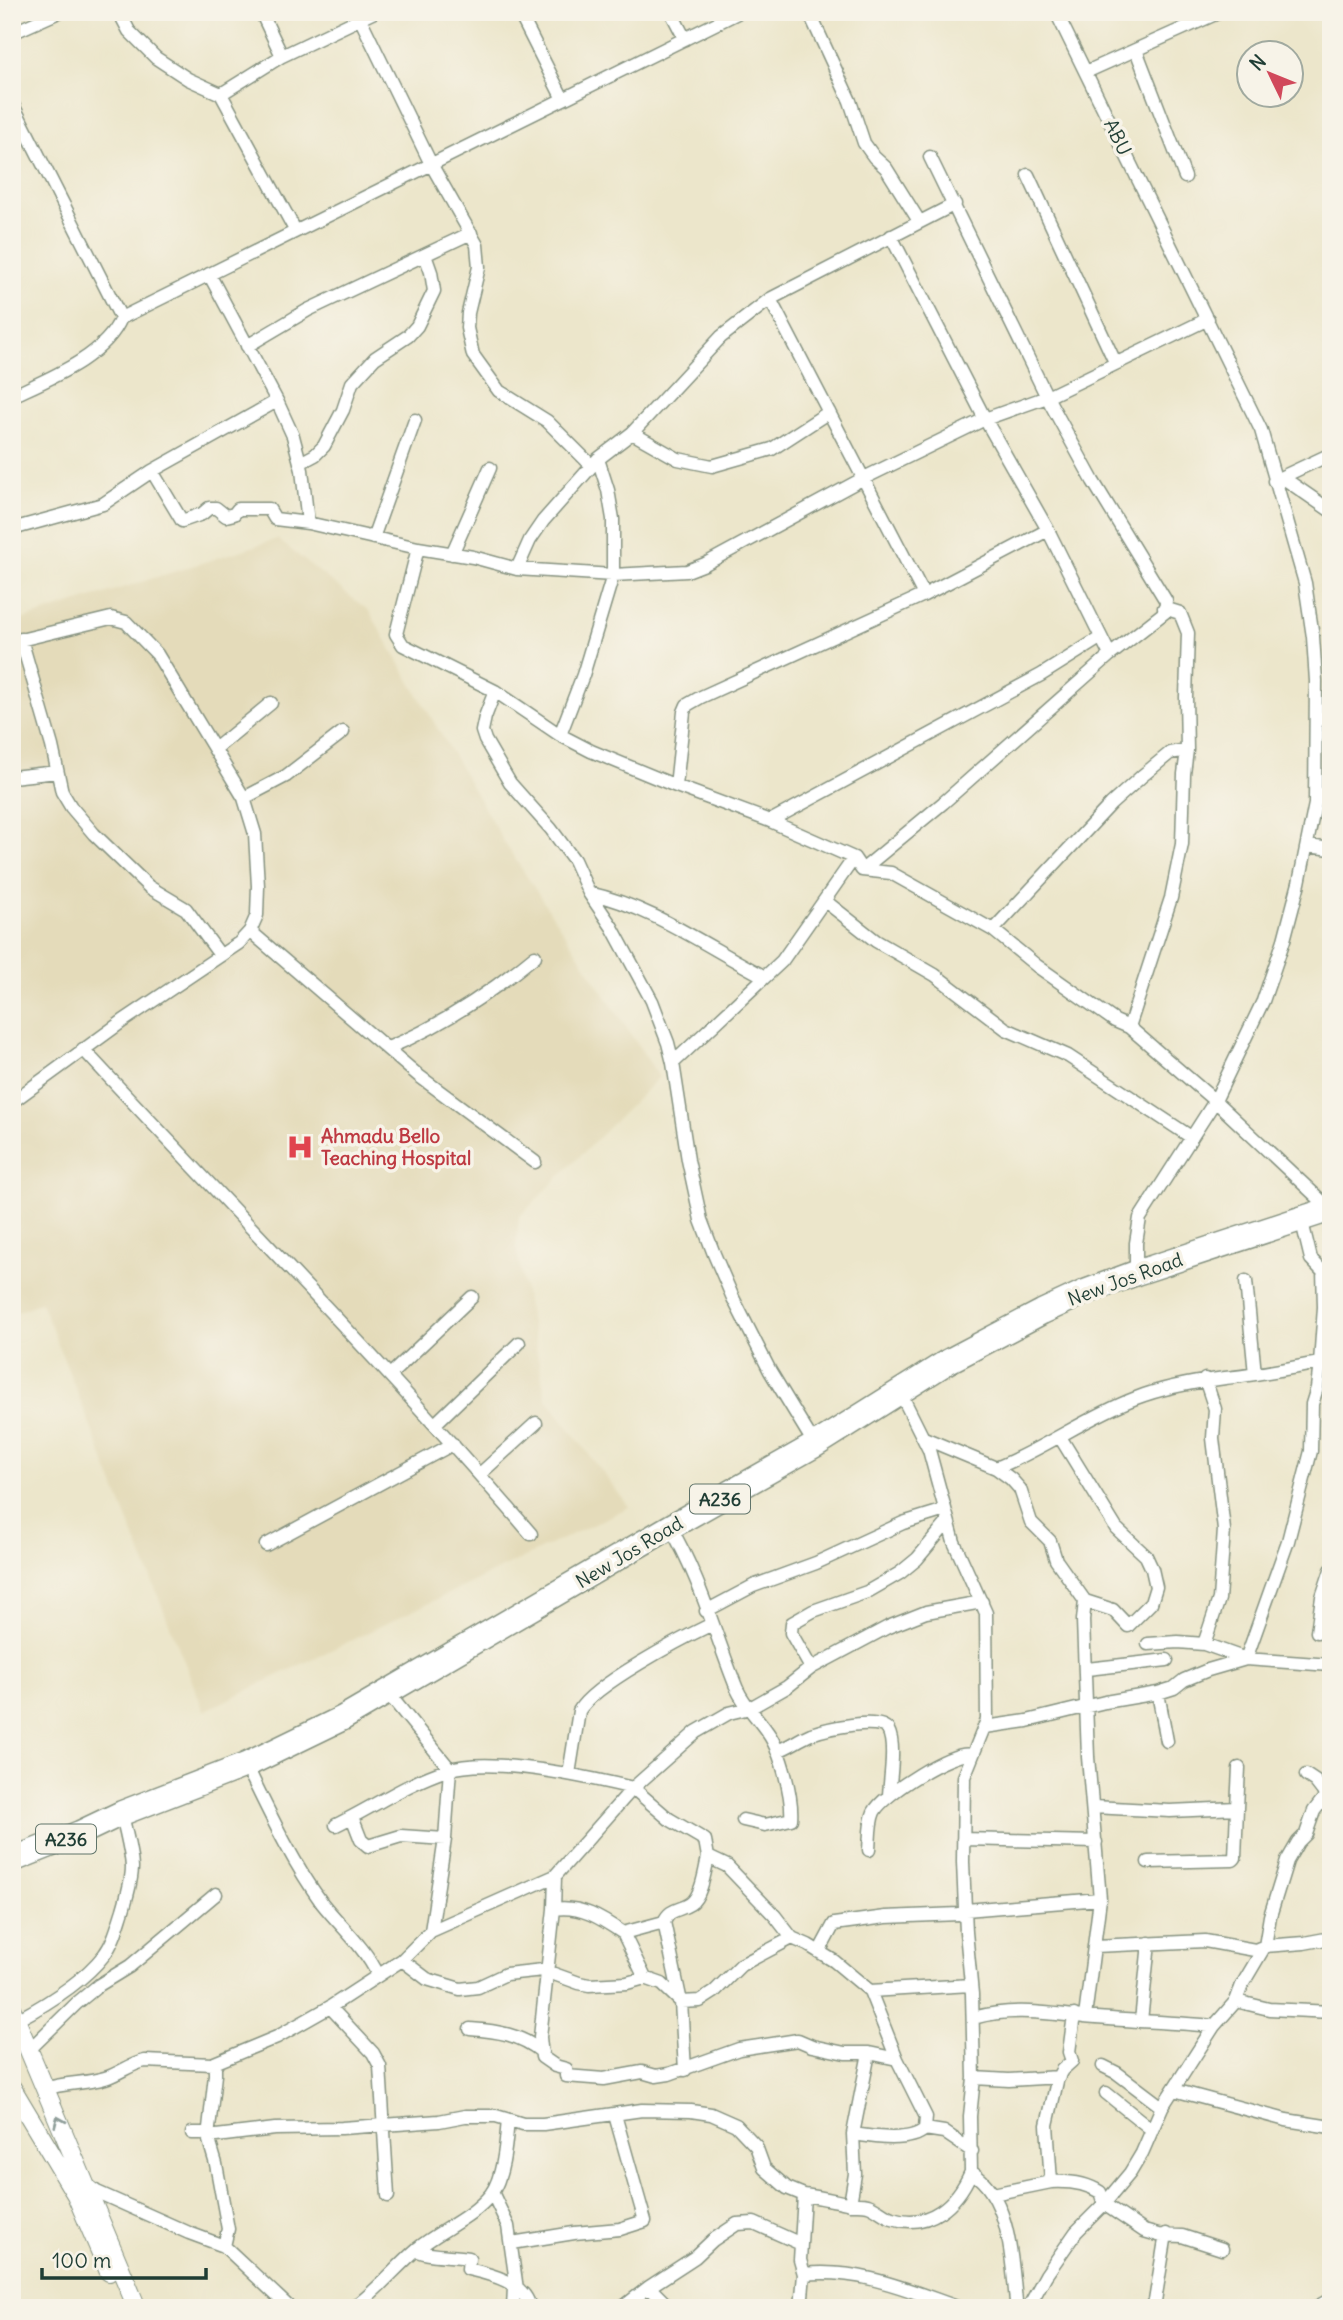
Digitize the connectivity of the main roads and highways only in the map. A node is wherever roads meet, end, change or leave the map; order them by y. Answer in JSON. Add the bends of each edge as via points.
{"nodes":[{"id":1,"x":1330,"y":1209,"type":"edge"},
{"id":2,"x":120,"y":1814,"type":"junction"},
{"id":3,"x":12,"y":1850,"type":"edge"},
{"id":4,"x":12,"y":1860,"type":"edge"},
{"id":5,"x":14,"y":2015,"type":"edge"},
{"id":6,"x":13,"y":2092,"type":"edge"},
{"id":7,"x":124,"y":2308,"type":"edge"},
{"id":8,"x":137,"y":2308,"type":"edge"}],
"edges":[{"from":1,"to":2,"type":"highway","name":"New Jos Road","number":"A236","via":[[1136,1273],[1042,1312],[959,1355],[815,1445],[344,1718],[246,1765]]},
{"from":2,"to":3,"type":"highway","name":"New Jos Road","number":"A236"},
{"from":2,"to":4,"type":"highway","name":"New Jos Road","number":"A236"},
{"from":8,"to":5,"type":"main road","one_way":true},
{"from":6,"to":7,"type":"main road","via":[[83,2211]]}]}
